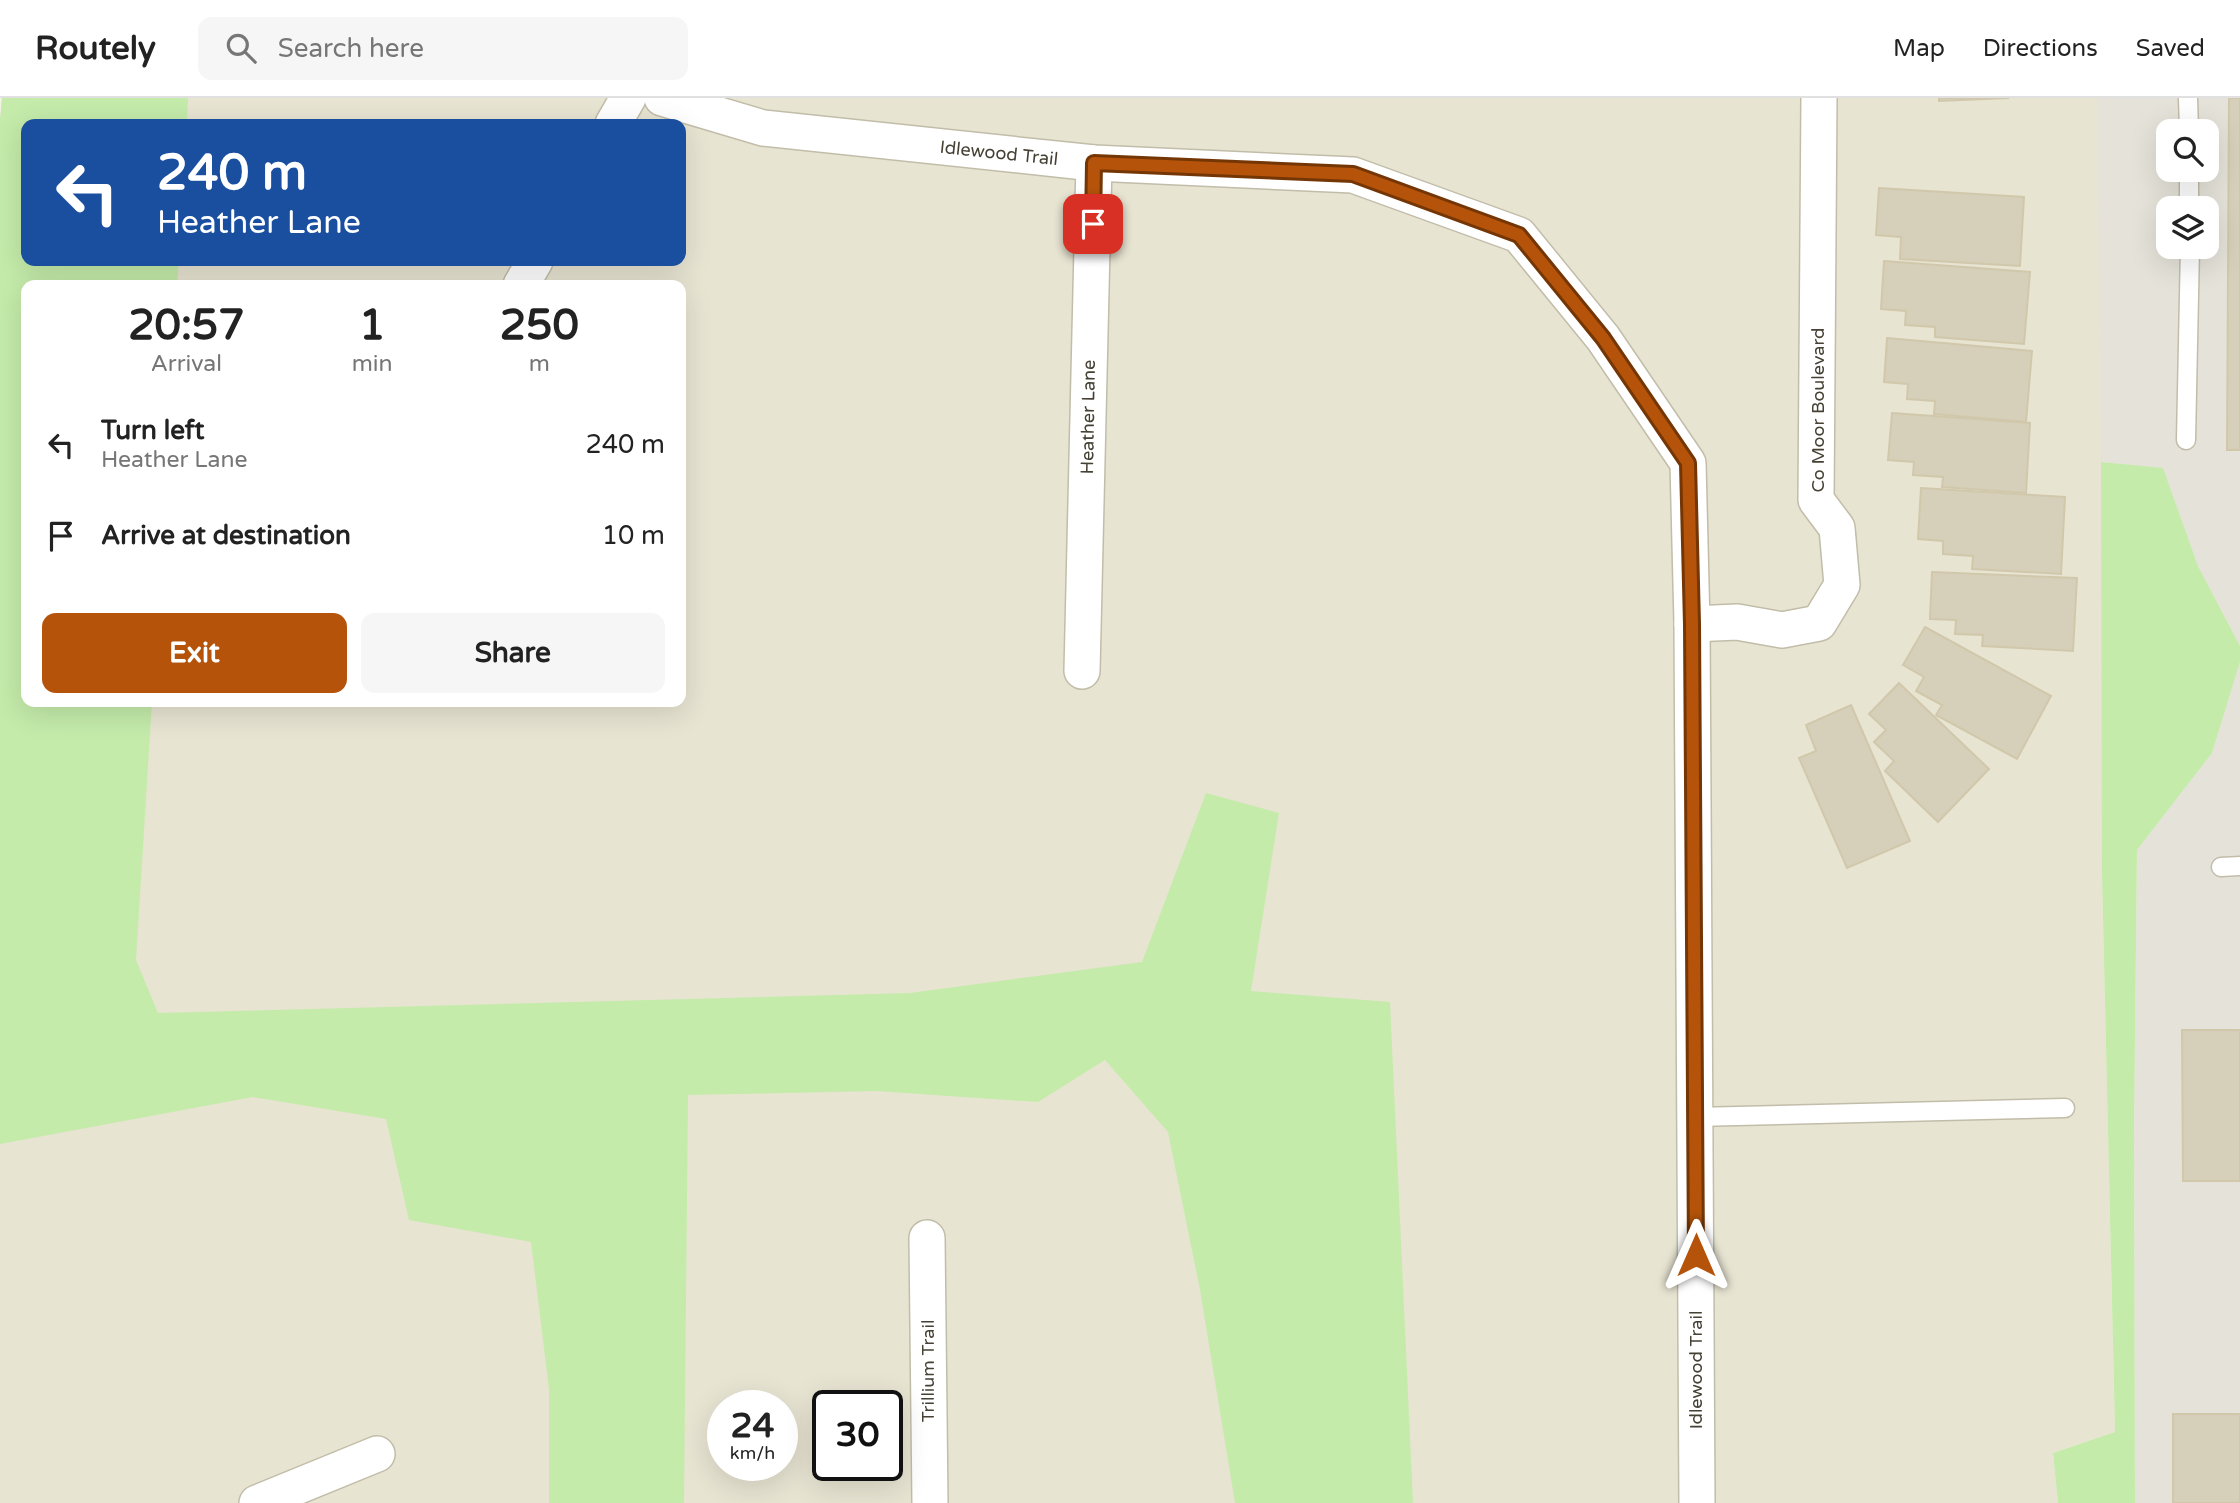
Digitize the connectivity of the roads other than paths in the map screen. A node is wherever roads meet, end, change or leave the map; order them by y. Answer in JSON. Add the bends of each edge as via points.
{"nodes":[{"id":1,"x":628,"y":98,"type":"edge"},
{"id":2,"x":662,"y":98,"type":"edge"},
{"id":3,"x":1819,"y":98,"type":"edge"},
{"id":4,"x":2188,"y":98,"type":"edge"},
{"id":5,"x":617,"y":119,"type":"edge"},
{"id":6,"x":2189,"y":119,"type":"edge"},
{"id":7,"x":1094,"y":163,"type":"junction"},
{"id":8,"x":2190,"y":259,"type":"edge"},
{"id":9,"x":2186,"y":440,"type":"dead end"},
{"id":10,"x":1692,"y":624,"type":"junction"},
{"id":11,"x":1082,"y":671,"type":"dead end"},
{"id":12,"x":2240,"y":866,"type":"edge"},
{"id":13,"x":2221,"y":867,"type":"dead end"},
{"id":14,"x":2065,"y":1108,"type":"dead end"},
{"id":15,"x":1695,"y":1117,"type":"junction"},
{"id":16,"x":927,"y":1238,"type":"dead end"},
{"id":17,"x":377,"y":1454,"type":"dead end"},
{"id":18,"x":257,"y":1503,"type":"edge"},
{"id":19,"x":930,"y":1503,"type":"edge"},
{"id":20,"x":1697,"y":1503,"type":"edge"}],
"edges":[{"from":1,"to":5,"type":"street"},
{"from":2,"to":7,"type":"street","name":"Idlewood Trail","via":[[762,128]]},
{"from":3,"to":10,"type":"street","name":"Co Moor Boulevard","via":[[1816,500],[1837,528],[1842,586],[1819,623],[1782,629],[1737,622]]},
{"from":4,"to":6,"type":"lane"},
{"from":7,"to":10,"type":"street","name":"Idlewood Trail","via":[[1353,174],[1519,235],[1603,338],[1688,463]]},
{"from":7,"to":11,"type":"street","name":"Heather Lane"},
{"from":8,"to":9,"type":"lane"},
{"from":10,"to":15,"type":"street","name":"Idlewood Trail"},
{"from":12,"to":13,"type":"lane"},
{"from":14,"to":15,"type":"lane"},
{"from":15,"to":20,"type":"street","name":"Idlewood Trail"},
{"from":16,"to":19,"type":"street","name":"Trillium Trail"},
{"from":17,"to":18,"type":"street"}]}
